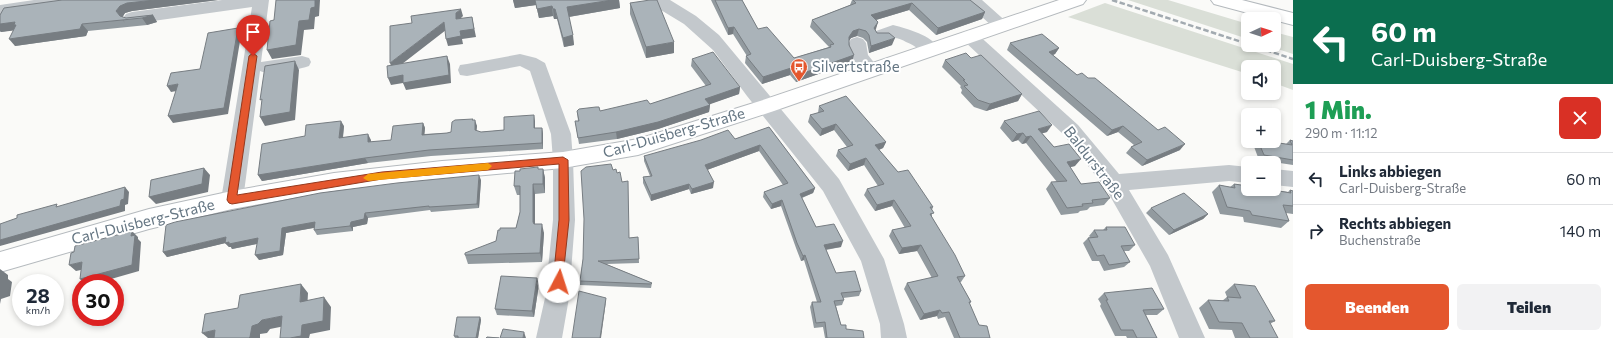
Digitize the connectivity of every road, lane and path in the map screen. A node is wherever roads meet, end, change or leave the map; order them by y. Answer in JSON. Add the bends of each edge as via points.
{"nodes":[{"id":1,"x":73,"y":0,"type":"edge"},
{"id":2,"x":260,"y":0,"type":"edge"},
{"id":3,"x":657,"y":0,"type":"edge"},
{"id":4,"x":972,"y":0,"type":"edge"},
{"id":5,"x":1077,"y":0,"type":"edge"},
{"id":6,"x":1220,"y":0,"type":"edge"},
{"id":7,"x":0,"y":10,"type":"edge"},
{"id":8,"x":132,"y":18,"type":"edge"},
{"id":9,"x":1293,"y":19,"type":"edge"},
{"id":10,"x":1001,"y":25,"type":"junction"},
{"id":11,"x":882,"y":35,"type":"edge"},
{"id":12,"x":969,"y":36,"type":"junction"},
{"id":13,"x":857,"y":43,"type":"dead end"},
{"id":14,"x":931,"y":49,"type":"junction"},
{"id":15,"x":302,"y":62,"type":"dead end"},
{"id":16,"x":251,"y":70,"type":"junction"},
{"id":17,"x":467,"y":70,"type":"dead end"},
{"id":18,"x":871,"y":70,"type":"junction"},
{"id":19,"x":767,"y":106,"type":"junction"},
{"id":20,"x":563,"y":160,"type":"junction"},
{"id":21,"x":1241,"y":174,"type":"edge"},
{"id":22,"x":1281,"y":178,"type":"edge"},
{"id":23,"x":1293,"y":179,"type":"edge"},
{"id":24,"x":1114,"y":184,"type":"junction"},
{"id":25,"x":232,"y":200,"type":"junction"},
{"id":26,"x":0,"y":262,"type":"edge"},
{"id":27,"x":549,"y":338,"type":"edge"},
{"id":28,"x":894,"y":338,"type":"edge"},
{"id":29,"x":1192,"y":338,"type":"edge"}],
"edges":[{"from":1,"to":7,"type":"street"},
{"from":2,"to":8,"type":"street"},
{"from":2,"to":16,"type":"street"},
{"from":3,"to":19,"type":"street","via":[[680,13],[719,45]]},
{"from":4,"to":10,"type":"street"},
{"from":5,"to":10,"type":"main road","name":"Carl-Duisberg-Straße"},
{"from":6,"to":9,"type":"main road"},
{"from":10,"to":12,"type":"main road","name":"Carl-Duisberg-Straße"},
{"from":11,"to":14,"type":"street","via":[[894,31],[914,38]]},
{"from":12,"to":14,"type":"main road","name":"Carl-Duisberg-Straße"},
{"from":12,"to":24,"type":"street","name":"Baldurstraße","via":[[1071,130]]},
{"from":13,"to":18,"type":"street","via":[[859,57]]},
{"from":14,"to":18,"type":"main road","name":"Carl-Duisberg-Straße"},
{"from":15,"to":16,"type":"street"},
{"from":16,"to":25,"type":"street"},
{"from":17,"to":20,"type":"street","via":[[520,60],[538,68],[561,134]]},
{"from":18,"to":19,"type":"main road","name":"Carl-Duisberg-Straße"},
{"from":19,"to":20,"type":"main road","name":"Carl-Duisberg-Straße","via":[[638,147]]},
{"from":19,"to":28,"type":"street","via":[[831,185],[868,252],[892,324]]},
{"from":20,"to":25,"type":"main road","name":"Carl-Duisberg-Straße","via":[[382,176]]},
{"from":20,"to":27,"type":"street","via":[[564,220],[557,298]]},
{"from":21,"to":24,"type":"street","via":[[1229,173]]},
{"from":22,"to":23,"type":"street"},
{"from":24,"to":29,"type":"street","name":"Baldurstraße","via":[[1160,262]]},
{"from":25,"to":26,"type":"main road","name":"Carl-Duisberg-Straße","via":[[134,223]]}]}
